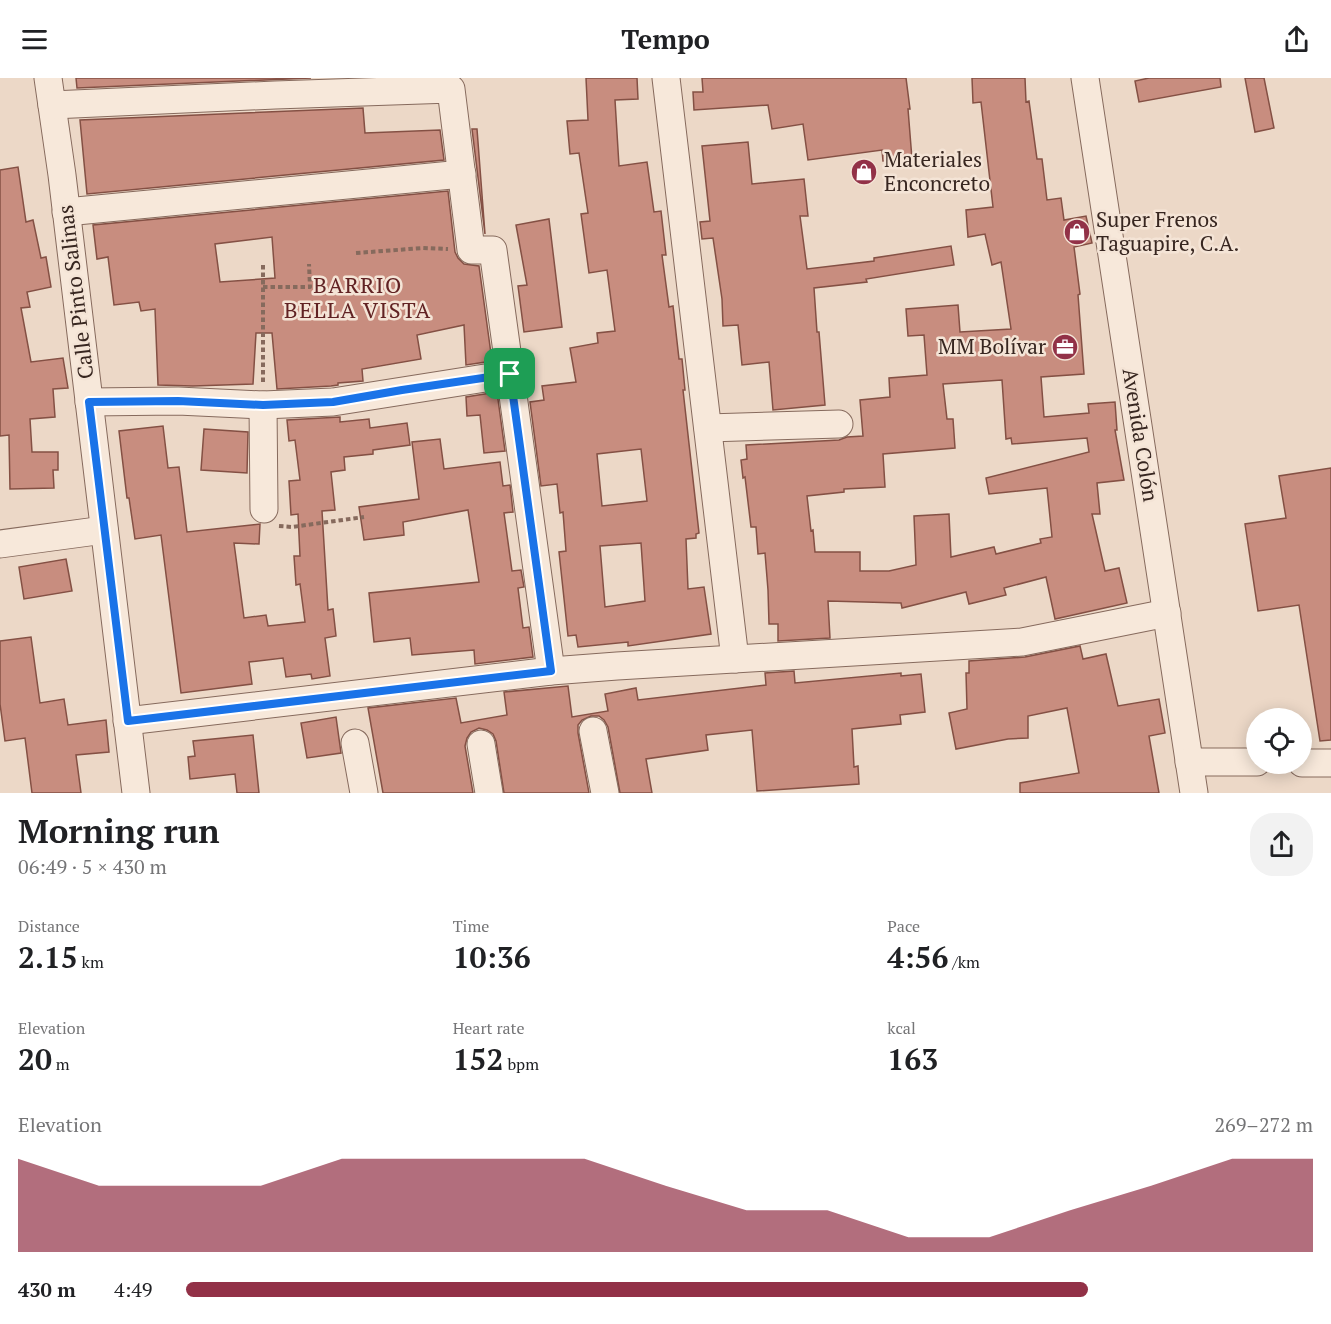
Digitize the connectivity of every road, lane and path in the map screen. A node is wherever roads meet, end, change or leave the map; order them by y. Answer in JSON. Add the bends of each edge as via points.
{"nodes":[{"id":1,"x":48,"y":78,"type":"edge"},
{"id":2,"x":666,"y":78,"type":"edge"},
{"id":3,"x":1085,"y":78,"type":"edge"},
{"id":4,"x":52,"y":105,"type":"junction"},
{"id":5,"x":462,"y":174,"type":"junction"},
{"id":6,"x":66,"y":212,"type":"junction"},
{"id":7,"x":471,"y":250,"type":"junction"},
{"id":8,"x":356,"y":253,"type":"dead end"},
{"id":9,"x":309,"y":264,"type":"dead end"},
{"id":10,"x":263,"y":265,"type":"dead end"},
{"id":11,"x":263,"y":287,"type":"junction"},
{"id":12,"x":510,"y":374,"type":"junction"},
{"id":13,"x":89,"y":402,"type":"junction"},
{"id":14,"x":263,"y":405,"type":"junction"},
{"id":15,"x":839,"y":424,"type":"dead end"},
{"id":16,"x":708,"y":428,"type":"junction"},
{"id":17,"x":264,"y":509,"type":"joint"},
{"id":18,"x":364,"y":517,"type":"dead end"},
{"id":19,"x":104,"y":530,"type":"junction"},
{"id":20,"x":0,"y":544,"type":"edge"},
{"id":21,"x":1167,"y":613,"type":"junction"},
{"id":22,"x":735,"y":659,"type":"junction"},
{"id":23,"x":551,"y":671,"type":"junction"},
{"id":24,"x":128,"y":721,"type":"junction"},
{"id":25,"x":593,"y":731,"type":"dead end"},
{"id":26,"x":355,"y":742,"type":"dead end"},
{"id":27,"x":481,"y":744,"type":"dead end"},
{"id":28,"x":1189,"y":762,"type":"junction"},
{"id":29,"x":1246,"y":762,"type":"edge"},
{"id":30,"x":1312,"y":763,"type":"edge"},
{"id":31,"x":1331,"y":763,"type":"edge"},
{"id":32,"x":136,"y":793,"type":"edge"},
{"id":33,"x":364,"y":793,"type":"edge"},
{"id":34,"x":489,"y":793,"type":"edge"},
{"id":35,"x":605,"y":793,"type":"edge"},
{"id":36,"x":1194,"y":793,"type":"edge"}],
"edges":[{"from":1,"to":4,"type":"street","name":"Calle Pinto Salinas"},
{"from":2,"to":16,"type":"street"},
{"from":3,"to":21,"type":"street","name":"Avenida Colón"},
{"from":4,"to":5,"type":"street","via":[[451,88]]},
{"from":4,"to":6,"type":"street","name":"Calle Pinto Salinas"},
{"from":5,"to":6,"type":"street"},
{"from":5,"to":7,"type":"street"},
{"from":6,"to":13,"type":"street","name":"Calle Pinto Salinas"},
{"from":7,"to":8,"type":"path","via":[[423,248]]},
{"from":7,"to":12,"type":"street","via":[[493,250]]},
{"from":9,"to":11,"type":"path","via":[[310,287]]},
{"from":10,"to":11,"type":"path"},
{"from":11,"to":14,"type":"path"},
{"from":12,"to":14,"type":"street","via":[[333,402]]},
{"from":12,"to":23,"type":"street"},
{"from":13,"to":14,"type":"street"},
{"from":13,"to":19,"type":"street","name":"Calle Pinto Salinas"},
{"from":14,"to":17,"type":"street"},
{"from":15,"to":16,"type":"street"},
{"from":16,"to":22,"type":"street"},
{"from":17,"to":18,"type":"path","via":[[265,517],[277,526]]},
{"from":19,"to":20,"type":"street"},
{"from":19,"to":24,"type":"street","name":"Calle Pinto Salinas"},
{"from":21,"to":22,"type":"street","via":[[1022,642]]},
{"from":21,"to":28,"type":"street","name":"Avenida Colón"},
{"from":22,"to":23,"type":"street"},
{"from":23,"to":24,"type":"street"},
{"from":24,"to":32,"type":"street","name":"Calle Pinto Salinas"},
{"from":25,"to":35,"type":"street"},
{"from":26,"to":33,"type":"street"},
{"from":27,"to":34,"type":"street"},
{"from":28,"to":29,"type":"street"},
{"from":28,"to":36,"type":"street","name":"Avenida Colón"},
{"from":30,"to":31,"type":"street"}]}
